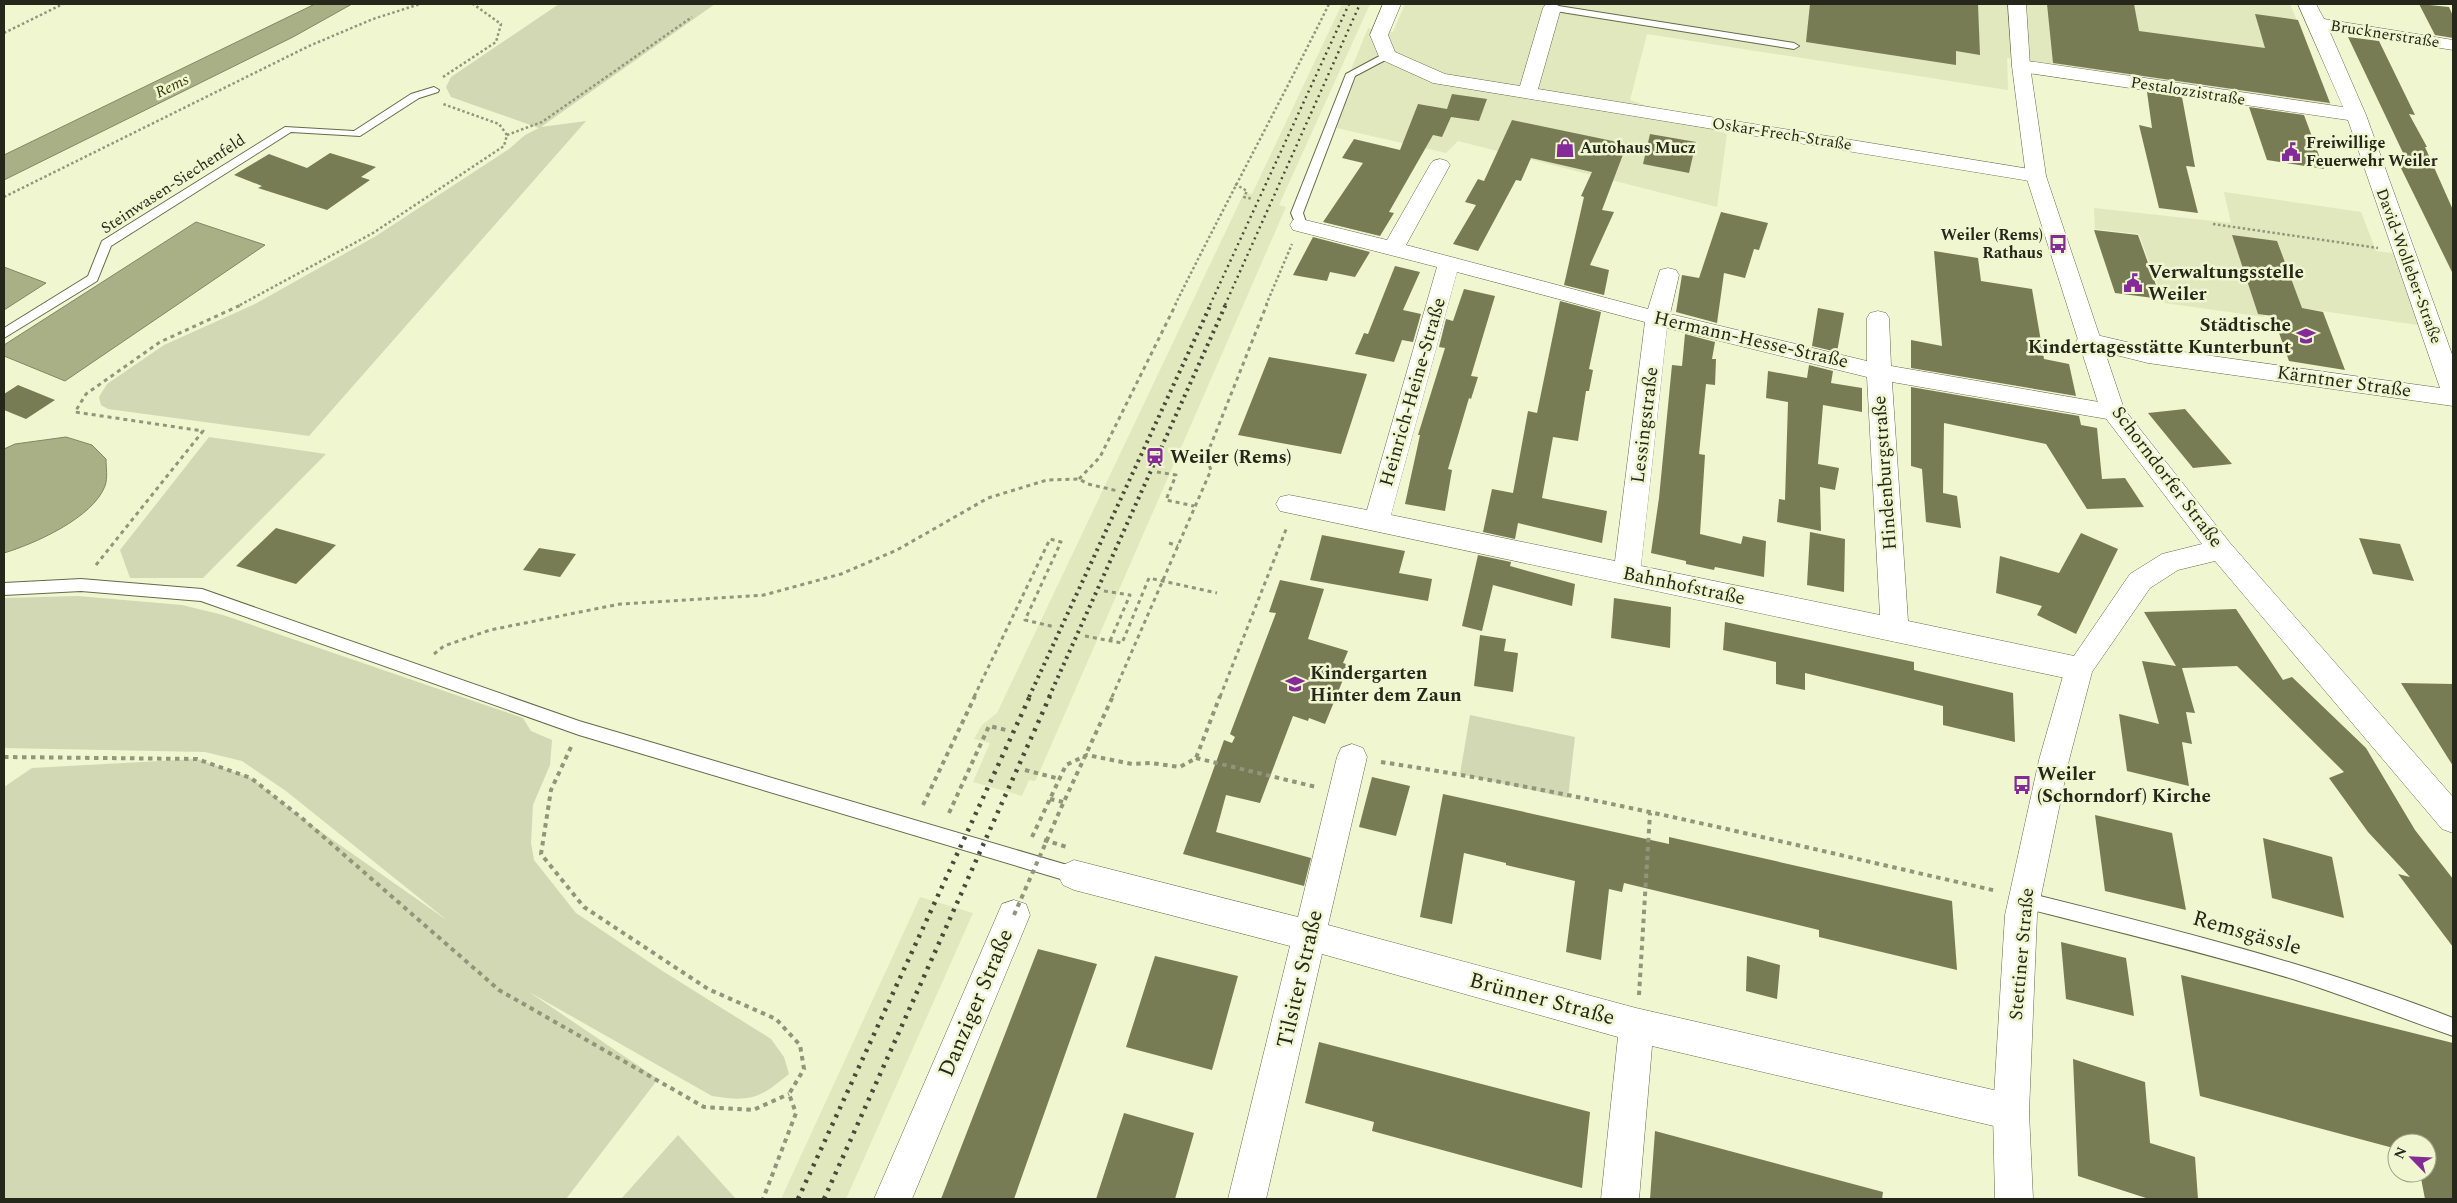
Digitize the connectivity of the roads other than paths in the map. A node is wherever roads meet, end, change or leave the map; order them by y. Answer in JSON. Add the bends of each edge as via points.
{"nodes":[{"id":1,"x":1392,"y":4,"type":"edge"},
{"id":2,"x":2017,"y":4,"type":"edge"},
{"id":3,"x":2306,"y":4,"type":"edge"},
{"id":4,"x":1552,"y":8,"type":"joint"},
{"id":5,"x":2317,"y":23,"type":"junction"},
{"id":6,"x":2453,"y":45,"type":"edge"},
{"id":7,"x":1794,"y":46,"type":"dead end"},
{"id":8,"x":1387,"y":54,"type":"junction"},
{"id":9,"x":2021,"y":66,"type":"junction"},
{"id":10,"x":434,"y":90,"type":"road end"},
{"id":11,"x":1527,"y":93,"type":"junction"},
{"id":12,"x":2356,"y":115,"type":"junction"},
{"id":13,"x":1440,"y":165,"type":"dead end"},
{"id":14,"x":2036,"y":176,"type":"junction"},
{"id":15,"x":1301,"y":225,"type":"joint"},
{"id":16,"x":1393,"y":248,"type":"junction"},
{"id":17,"x":1449,"y":262,"type":"junction"},
{"id":18,"x":1668,"y":275,"type":"dead end"},
{"id":19,"x":1878,"y":318,"type":"dead end"},
{"id":20,"x":1657,"y":319,"type":"junction"},
{"id":21,"x":4,"y":334,"type":"edge"},
{"id":22,"x":2088,"y":341,"type":"junction"},
{"id":23,"x":1879,"y":371,"type":"junction"},
{"id":24,"x":2453,"y":390,"type":"edge"},
{"id":25,"x":2453,"y":398,"type":"edge"},
{"id":26,"x":2113,"y":412,"type":"junction"},
{"id":27,"x":1292,"y":505,"type":"road end"},
{"id":28,"x":1376,"y":523,"type":"junction"},
{"id":29,"x":2221,"y":550,"type":"junction"},
{"id":30,"x":1627,"y":575,"type":"junction"},
{"id":31,"x":4,"y":589,"type":"edge"},
{"id":32,"x":1895,"y":629,"type":"junction"},
{"id":33,"x":2079,"y":669,"type":"junction"},
{"id":34,"x":1352,"y":758,"type":"road end"},
{"id":35,"x":2453,"y":819,"type":"edge"},
{"id":36,"x":1074,"y":875,"type":"joint"},
{"id":37,"x":2022,"y":907,"type":"junction"},
{"id":38,"x":1014,"y":915,"type":"road end"},
{"id":39,"x":1311,"y":936,"type":"junction"},
{"id":40,"x":1636,"y":1026,"type":"junction"},
{"id":41,"x":2453,"y":1027,"type":"edge"},
{"id":42,"x":2012,"y":1112,"type":"junction"},
{"id":43,"x":893,"y":1199,"type":"edge"},
{"id":44,"x":1247,"y":1199,"type":"edge"},
{"id":45,"x":1620,"y":1199,"type":"edge"},
{"id":46,"x":2014,"y":1199,"type":"edge"}],
"edges":[{"from":1,"to":8,"type":"street","via":[[1379,34]]},
{"from":2,"to":9,"type":"street","name":"Schorndorfer Straße"},
{"from":3,"to":5,"type":"street","name":"David-Wolleber-Straße"},
{"from":4,"to":7,"type":"lane"},
{"from":4,"to":11,"type":"street"},
{"from":5,"to":6,"type":"street","name":"Brucknerstraße"},
{"from":5,"to":12,"type":"street","name":"David-Wolleber-Straße"},
{"from":8,"to":11,"type":"street","name":"Oskar-Frech-Straße","via":[[1440,79]]},
{"from":8,"to":15,"type":"lane","via":[[1352,74],[1297,213]]},
{"from":9,"to":12,"type":"street","name":"Pestalozzistraße"},
{"from":9,"to":14,"type":"street","name":"Schorndorfer Straße"},
{"from":10,"to":21,"type":"lane","name":"Steinwasen-Siechenfeld","via":[[415,96],[356,134],[289,129],[106,244],[93,278]]},
{"from":11,"to":14,"type":"street","name":"Oskar-Frech-Straße"},
{"from":12,"to":24,"type":"street","name":"David-Wolleber-Straße"},
{"from":13,"to":16,"type":"street"},
{"from":14,"to":22,"type":"street","name":"Schorndorfer Straße"},
{"from":15,"to":16,"type":"street","name":"Hermann-Hesse-Straße"},
{"from":16,"to":17,"type":"street","name":"Hermann-Hesse-Straße"},
{"from":17,"to":20,"type":"street","name":"Hermann-Hesse-Straße"},
{"from":17,"to":28,"type":"street","name":"Heinrich-Heine-Straße"},
{"from":18,"to":20,"type":"street","name":"Lessingstraße"},
{"from":19,"to":23,"type":"street","name":"Hindenburgstraße"},
{"from":20,"to":23,"type":"street","name":"Hermann-Hesse-Straße"},
{"from":20,"to":30,"type":"street","name":"Lessingstraße"},
{"from":22,"to":25,"type":"street","name":"Kärntner Straße","via":[[2148,355]]},
{"from":22,"to":26,"type":"street","name":"Schorndorfer Straße"},
{"from":23,"to":26,"type":"street","name":"Hermann-Hesse-Straße"},
{"from":23,"to":32,"type":"street","name":"Hindenburgstraße"},
{"from":26,"to":29,"type":"street","name":"Schorndorfer Straße"},
{"from":27,"to":28,"type":"street","name":"Bahnhofstraße"},
{"from":28,"to":30,"type":"street","name":"Bahnhofstraße"},
{"from":29,"to":33,"type":"street","name":"Stettiner Straße","via":[[2171,561],[2140,581]]},
{"from":29,"to":35,"type":"street","name":"Schorndorfer Straße"},
{"from":30,"to":32,"type":"street","name":"Bahnhofstraße"},
{"from":31,"to":36,"type":"lane","via":[[80,585],[202,595],[579,728]]},
{"from":32,"to":33,"type":"street","name":"Bahnhofstraße"},
{"from":33,"to":37,"type":"street","name":"Stettiner Straße","via":[[2054,760]]},
{"from":34,"to":39,"type":"street","name":"Tilsiter Straße"},
{"from":36,"to":39,"type":"street","name":"Brünner Straße"},
{"from":37,"to":41,"type":"lane","name":"Remsgässle","via":[[2242,954],[2396,1004]]},
{"from":37,"to":42,"type":"street","name":"Stettiner Straße"},
{"from":38,"to":43,"type":"street","name":"Danziger Straße"},
{"from":39,"to":40,"type":"street","name":"Brünner Straße"},
{"from":39,"to":44,"type":"street","name":"Tilsiter Straße"},
{"from":40,"to":42,"type":"street","name":"Brünner Straße"},
{"from":40,"to":45,"type":"street"},
{"from":42,"to":46,"type":"street","name":"Stettiner Straße"}]}
